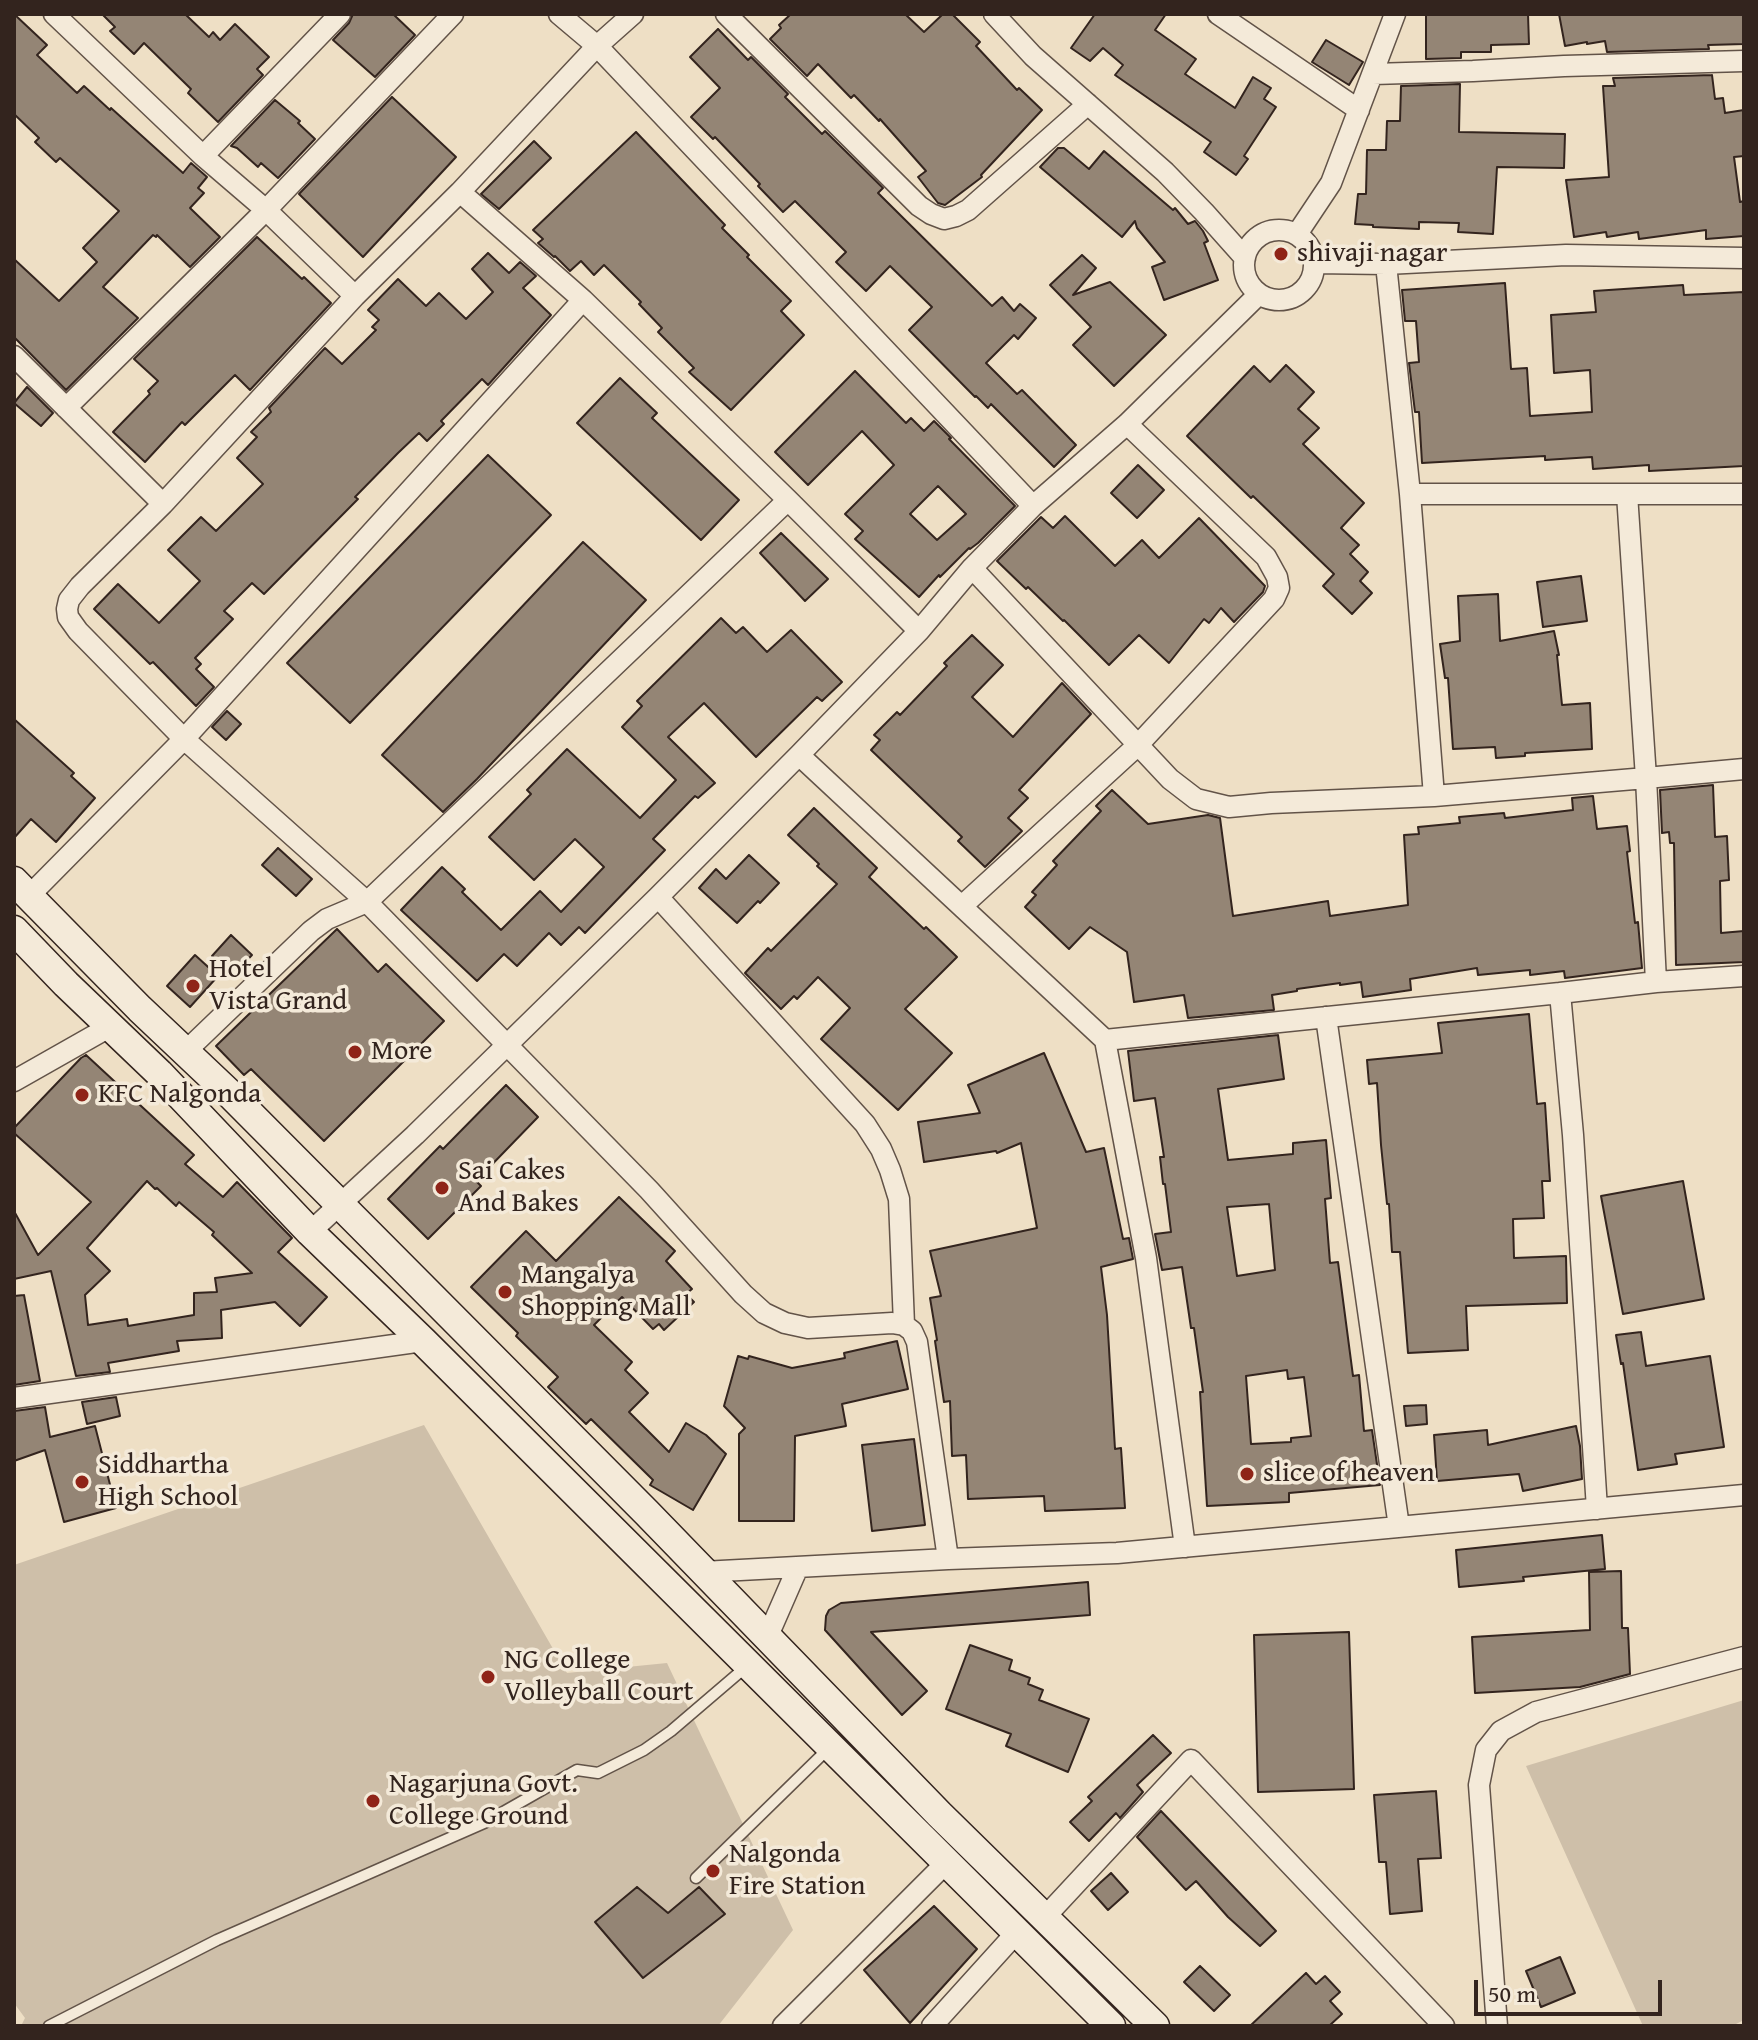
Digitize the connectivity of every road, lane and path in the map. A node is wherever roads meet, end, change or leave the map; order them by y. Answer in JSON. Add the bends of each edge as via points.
{"nodes":[{"id":1,"x":54,"y":14,"type":"edge"},
{"id":2,"x":340,"y":14,"type":"edge"},
{"id":3,"x":453,"y":14,"type":"edge"},
{"id":4,"x":559,"y":14,"type":"edge"},
{"id":5,"x":633,"y":14,"type":"edge"},
{"id":6,"x":726,"y":14,"type":"edge"},
{"id":7,"x":994,"y":14,"type":"edge"},
{"id":8,"x":1218,"y":14,"type":"edge"},
{"id":9,"x":1395,"y":14,"type":"edge"},
{"id":10,"x":597,"y":46,"type":"junction"},
{"id":11,"x":1744,"y":61,"type":"edge"},
{"id":12,"x":1373,"y":74,"type":"junction"},
{"id":13,"x":1088,"y":104,"type":"junction"},
{"id":14,"x":1359,"y":110,"type":"junction"},
{"id":15,"x":203,"y":156,"type":"junction"},
{"id":16,"x":460,"y":192,"type":"junction"},
{"id":17,"x":266,"y":210,"type":"junction"},
{"id":18,"x":1297,"y":234,"type":"junction"},
{"id":19,"x":1245,"y":258,"type":"junction"},
{"id":20,"x":1744,"y":258,"type":"edge"},
{"id":21,"x":1315,"y":263,"type":"junction"},
{"id":22,"x":1386,"y":264,"type":"junction"},
{"id":23,"x":1259,"y":294,"type":"junction"},
{"id":24,"x":355,"y":296,"type":"junction"},
{"id":25,"x":583,"y":300,"type":"junction"},
{"id":26,"x":14,"y":356,"type":"edge"},
{"id":27,"x":66,"y":408,"type":"junction"},
{"id":28,"x":1127,"y":424,"type":"junction"},
{"id":29,"x":1410,"y":494,"type":"junction"},
{"id":30,"x":1627,"y":494,"type":"junction"},
{"id":31,"x":1744,"y":494,"type":"edge"},
{"id":32,"x":788,"y":500,"type":"junction"},
{"id":33,"x":163,"y":504,"type":"junction"},
{"id":34,"x":1033,"y":506,"type":"junction"},
{"id":35,"x":972,"y":568,"type":"junction"},
{"id":36,"x":919,"y":631,"type":"junction"},
{"id":37,"x":184,"y":739,"type":"junction"},
{"id":38,"x":1138,"y":745,"type":"junction"},
{"id":39,"x":799,"y":755,"type":"junction"},
{"id":40,"x":1744,"y":769,"type":"edge"},
{"id":41,"x":1646,"y":778,"type":"junction"},
{"id":42,"x":1434,"y":796,"type":"junction"},
{"id":43,"x":22,"y":888,"type":"edge"},
{"id":44,"x":658,"y":897,"type":"junction"},
{"id":45,"x":367,"y":902,"type":"junction"},
{"id":46,"x":962,"y":906,"type":"junction"},
{"id":47,"x":14,"y":930,"type":"edge"},
{"id":48,"x":1744,"y":976,"type":"edge"},
{"id":49,"x":1656,"y":982,"type":"junction"},
{"id":50,"x":1560,"y":993,"type":"junction"},
{"id":51,"x":1326,"y":1017,"type":"junction"},
{"id":52,"x":111,"y":1026,"type":"junction"},
{"id":53,"x":1105,"y":1040,"type":"junction"},
{"id":54,"x":507,"y":1045,"type":"junction"},
{"id":55,"x":185,"y":1052,"type":"junction"},
{"id":56,"x":14,"y":1081,"type":"edge"},
{"id":57,"x":339,"y":1203,"type":"junction"},
{"id":58,"x":310,"y":1232,"type":"junction"},
{"id":59,"x":904,"y":1325,"type":"junction"},
{"id":60,"x":423,"y":1341,"type":"junction"},
{"id":61,"x":14,"y":1398,"type":"edge"},
{"id":62,"x":1744,"y":1495,"type":"edge"},
{"id":63,"x":1597,"y":1509,"type":"junction"},
{"id":64,"x":1399,"y":1527,"type":"junction"},
{"id":65,"x":1185,"y":1547,"type":"junction"},
{"id":66,"x":948,"y":1559,"type":"junction"},
{"id":67,"x":798,"y":1567,"type":"junction"},
{"id":68,"x":702,"y":1572,"type":"junction"},
{"id":69,"x":767,"y":1638,"type":"junction"},
{"id":70,"x":1744,"y":1657,"type":"edge"},
{"id":71,"x":748,"y":1665,"type":"junction"},
{"id":72,"x":830,"y":1747,"type":"junction"},
{"id":73,"x":947,"y":1862,"type":"junction"},
{"id":74,"x":696,"y":1878,"type":"dead end"},
{"id":75,"x":1045,"y":1917,"type":"junction"},
{"id":76,"x":1017,"y":1932,"type":"junction"},
{"id":77,"x":49,"y":2026,"type":"edge"},
{"id":78,"x":783,"y":2026,"type":"edge"},
{"id":79,"x":932,"y":2026,"type":"edge"},
{"id":80,"x":1111,"y":2026,"type":"edge"},
{"id":81,"x":1155,"y":2026,"type":"edge"},
{"id":82,"x":1444,"y":2026,"type":"edge"},
{"id":83,"x":1497,"y":2026,"type":"edge"}],
"edges":[{"from":1,"to":15,"type":"street"},
{"from":2,"to":15,"type":"street"},
{"from":3,"to":17,"type":"street"},
{"from":4,"to":10,"type":"street"},
{"from":5,"to":10,"type":"street"},
{"from":6,"to":13,"type":"street","via":[[919,206],[944,219],[968,210]]},
{"from":7,"to":13,"type":"street"},
{"from":8,"to":14,"type":"street"},
{"from":9,"to":12,"type":"street"},
{"from":10,"to":16,"type":"street"},
{"from":10,"to":34,"type":"street"},
{"from":11,"to":12,"type":"street"},
{"from":12,"to":14,"type":"street"},
{"from":13,"to":19,"type":"street","via":[[1165,172]]},
{"from":14,"to":18,"type":"street","via":[[1331,183]]},
{"from":15,"to":17,"type":"street"},
{"from":16,"to":24,"type":"street"},
{"from":16,"to":25,"type":"street"},
{"from":17,"to":24,"type":"street"},
{"from":17,"to":27,"type":"street"},
{"from":18,"to":19,"type":"street","via":[[1284,229],[1258,236]]},
{"from":18,"to":21,"type":"street","via":[[1307,241]]},
{"from":19,"to":23,"type":"street","via":[[1246,277]]},
{"from":20,"to":22,"type":"street","via":[[1566,255]]},
{"from":21,"to":22,"type":"street"},
{"from":21,"to":23,"type":"street","via":[[1313,276],[1296,296],[1284,300]]},
{"from":22,"to":29,"type":"street"},
{"from":23,"to":28,"type":"street"},
{"from":24,"to":33,"type":"street"},
{"from":25,"to":32,"type":"street"},
{"from":25,"to":37,"type":"street"},
{"from":26,"to":27,"type":"street"},
{"from":27,"to":33,"type":"street"},
{"from":28,"to":34,"type":"street"},
{"from":28,"to":38,"type":"street","via":[[1266,557],[1279,588]]},
{"from":29,"to":30,"type":"street"},
{"from":29,"to":42,"type":"street"},
{"from":30,"to":31,"type":"street"},
{"from":30,"to":41,"type":"street"},
{"from":32,"to":36,"type":"street"},
{"from":32,"to":45,"type":"street"},
{"from":33,"to":37,"type":"street","via":[[80,586],[67,609],[78,631]]},
{"from":34,"to":35,"type":"street"},
{"from":35,"to":36,"type":"street"},
{"from":35,"to":38,"type":"street"},
{"from":36,"to":39,"type":"street"},
{"from":37,"to":43,"type":"street"},
{"from":37,"to":45,"type":"street"},
{"from":38,"to":42,"type":"street","via":[[1196,799],[1229,807]]},
{"from":38,"to":46,"type":"street"},
{"from":39,"to":44,"type":"street"},
{"from":39,"to":46,"type":"street"},
{"from":40,"to":41,"type":"street"},
{"from":41,"to":42,"type":"street"},
{"from":41,"to":49,"type":"street"},
{"from":43,"to":55,"type":"main road"},
{"from":44,"to":54,"type":"street"},
{"from":44,"to":59,"type":"street","via":[[865,1124],[881,1149],[899,1199]]},
{"from":45,"to":54,"type":"street"},
{"from":45,"to":55,"type":"street","via":[[311,931]]},
{"from":46,"to":53,"type":"street"},
{"from":47,"to":52,"type":"main road"},
{"from":48,"to":49,"type":"street"},
{"from":49,"to":50,"type":"street"},
{"from":50,"to":51,"type":"street"},
{"from":50,"to":63,"type":"street"},
{"from":51,"to":53,"type":"street"},
{"from":51,"to":64,"type":"street"},
{"from":52,"to":56,"type":"street"},
{"from":52,"to":58,"type":"main road"},
{"from":53,"to":65,"type":"street","via":[[1146,1258]]},
{"from":54,"to":57,"type":"street"},
{"from":54,"to":59,"type":"street","via":[[764,1313],[808,1328]]},
{"from":55,"to":57,"type":"main road"},
{"from":57,"to":58,"type":"street"},
{"from":57,"to":68,"type":"main road"},
{"from":58,"to":60,"type":"main road"},
{"from":59,"to":66,"type":"street","via":[[917,1342]]},
{"from":60,"to":61,"type":"street"},
{"from":60,"to":71,"type":"main road"},
{"from":62,"to":63,"type":"street"},
{"from":63,"to":64,"type":"street"},
{"from":64,"to":65,"type":"street"},
{"from":65,"to":66,"type":"street"},
{"from":66,"to":67,"type":"street"},
{"from":67,"to":68,"type":"street"},
{"from":67,"to":69,"type":"street"},
{"from":68,"to":69,"type":"main road"},
{"from":69,"to":75,"type":"main road"},
{"from":70,"to":83,"type":"street","via":[[1536,1712],[1501,1731],[1486,1750],[1479,1785]]},
{"from":71,"to":72,"type":"main road"},
{"from":71,"to":77,"type":"lane","via":[[671,1731],[632,1756],[598,1773],[577,1770],[484,1823],[217,1940]]},
{"from":72,"to":73,"type":"main road"},
{"from":72,"to":74,"type":"lane"},
{"from":73,"to":76,"type":"main road"},
{"from":73,"to":78,"type":"street"},
{"from":75,"to":81,"type":"main road"},
{"from":75,"to":82,"type":"street","via":[[1191,1760]]},
{"from":76,"to":79,"type":"street"},
{"from":76,"to":80,"type":"main road"}]}
